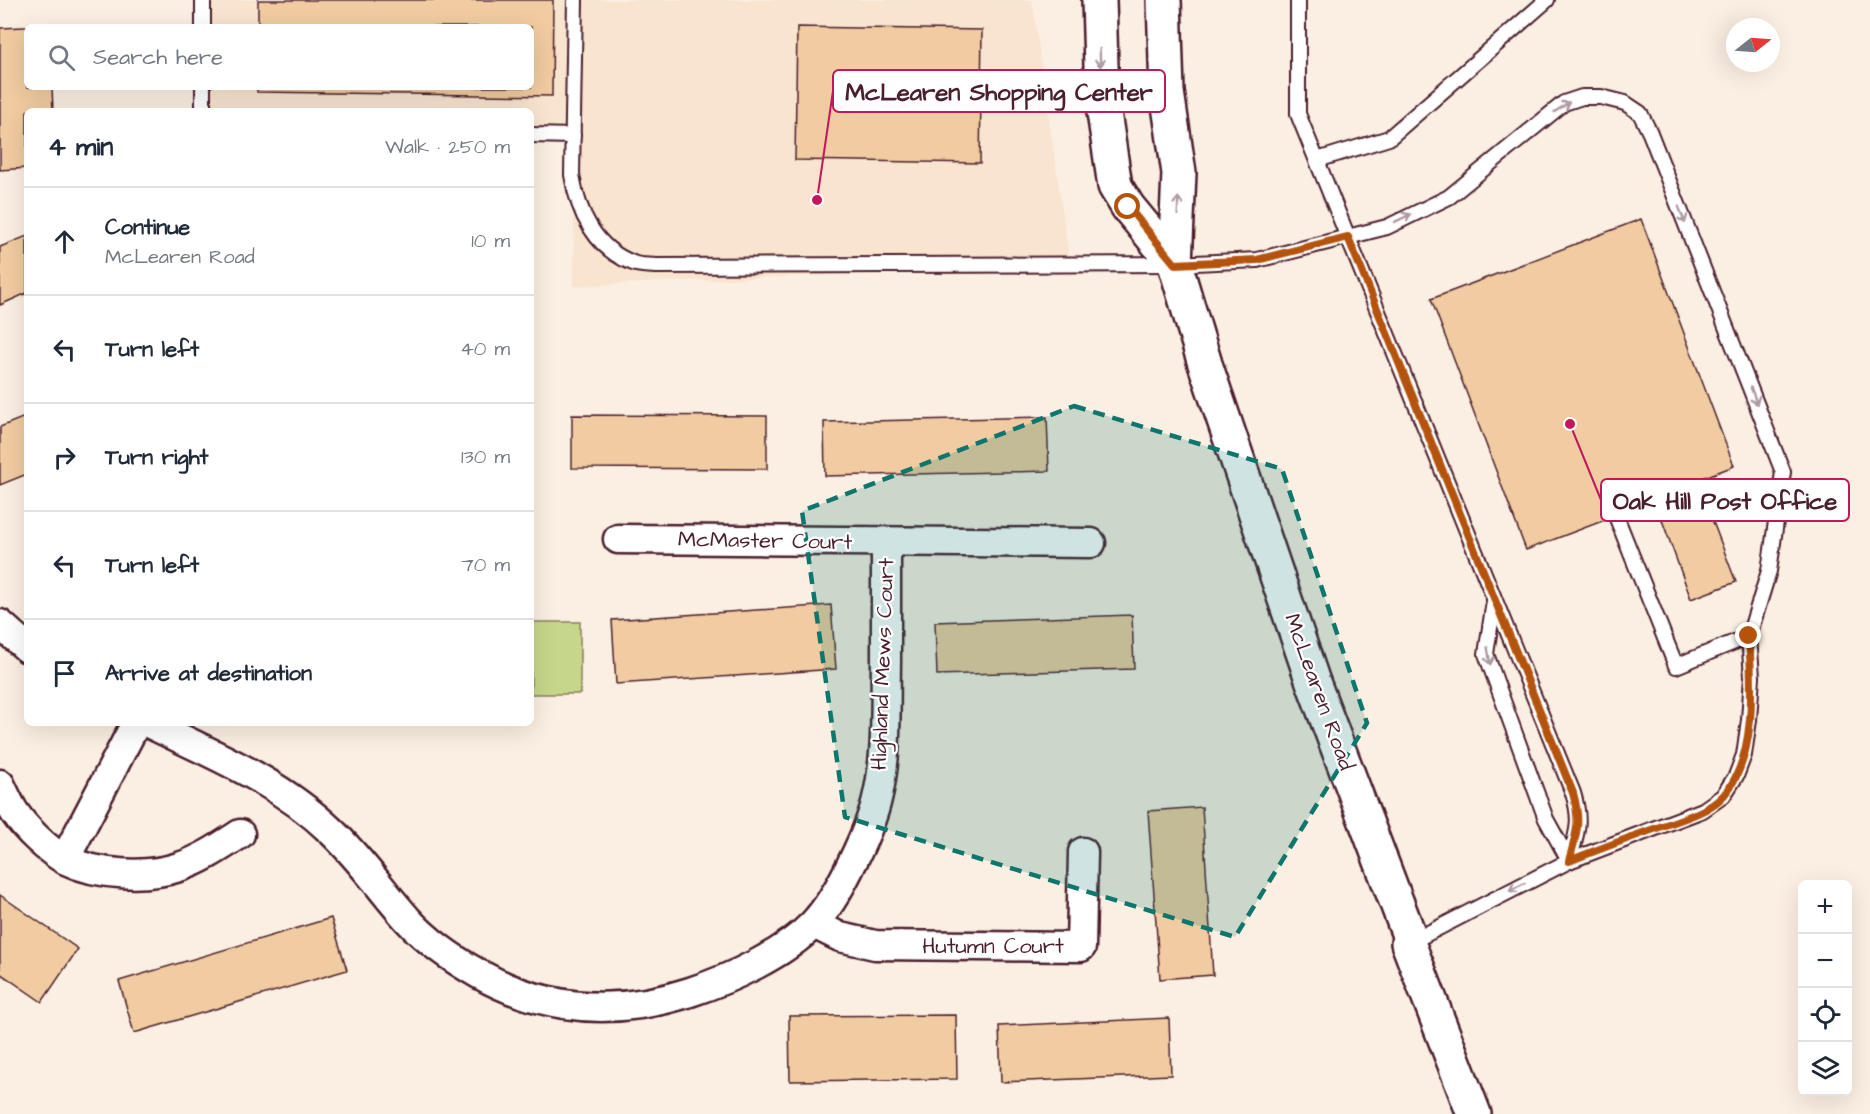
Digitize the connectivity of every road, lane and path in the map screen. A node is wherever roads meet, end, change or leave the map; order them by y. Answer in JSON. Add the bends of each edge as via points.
{"nodes":[{"id":1,"x":203,"y":0,"type":"edge"},
{"id":2,"x":575,"y":0,"type":"edge"},
{"id":3,"x":1099,"y":0,"type":"edge"},
{"id":4,"x":1164,"y":0,"type":"edge"},
{"id":5,"x":1298,"y":0,"type":"edge"},
{"id":6,"x":1547,"y":0,"type":"edge"},
{"id":7,"x":203,"y":24,"type":"edge"},
{"id":8,"x":203,"y":90,"type":"edge"},
{"id":9,"x":203,"y":108,"type":"edge"},
{"id":10,"x":534,"y":135,"type":"edge"},
{"id":11,"x":573,"y":136,"type":"junction"},
{"id":12,"x":1317,"y":160,"type":"junction"},
{"id":13,"x":1348,"y":237,"type":"junction"},
{"id":14,"x":1175,"y":264,"type":"junction"},
{"id":15,"x":1616,"y":516,"type":"dead end"},
{"id":16,"x":618,"y":539,"type":"dead end"},
{"id":17,"x":886,"y":543,"type":"junction"},
{"id":18,"x":1091,"y":543,"type":"dead end"},
{"id":19,"x":1495,"y":599,"type":"junction"},
{"id":20,"x":0,"y":624,"type":"edge"},
{"id":21,"x":1749,"y":636,"type":"junction"},
{"id":22,"x":24,"y":645,"type":"edge"},
{"id":23,"x":134,"y":726,"type":"edge"},
{"id":24,"x":154,"y":726,"type":"edge"},
{"id":25,"x":0,"y":784,"type":"edge"},
{"id":26,"x":240,"y":834,"type":"dead end"},
{"id":27,"x":1083,"y":852,"type":"dead end"},
{"id":28,"x":65,"y":859,"type":"junction"},
{"id":29,"x":1569,"y":861,"type":"junction"},
{"id":30,"x":814,"y":924,"type":"junction"},
{"id":31,"x":1408,"y":943,"type":"junction"},
{"id":32,"x":1474,"y":1114,"type":"edge"}],
"edges":[{"from":1,"to":7,"type":"lane"},
{"from":2,"to":11,"type":"lane"},
{"from":3,"to":14,"type":"main road","name":"McLearen Road","one_way":true,"via":[[1102,99],[1115,186]]},
{"from":14,"to":4,"type":"main road","name":"McLearen Road","one_way":true,"via":[[1179,173],[1167,92]]},
{"from":5,"to":12,"type":"lane","via":[[1298,114]]},
{"from":6,"to":12,"type":"lane","via":[[1389,138]]},
{"from":8,"to":9,"type":"lane"},
{"from":10,"to":11,"type":"lane"},
{"from":11,"to":14,"type":"lane","via":[[572,175],[583,216],[599,241],[634,264]]},
{"from":12,"to":13,"type":"lane"},
{"from":13,"to":14,"type":"lane","via":[[1257,260]]},
{"from":13,"to":19,"type":"lane"},
{"from":13,"to":21,"type":"lane","one_way":true,"via":[[1387,226],[1449,196],[1564,103],[1600,97],[1625,103],[1640,113],[1783,471],[1769,571]]},
{"from":14,"to":31,"type":"main road","name":"McLearen Road","via":[[1205,364],[1310,671],[1409,935]]},
{"from":15,"to":21,"type":"lane","via":[[1676,666]]},
{"from":16,"to":17,"type":"street","name":"McMaster Court"},
{"from":17,"to":18,"type":"street","name":"McMaster Court"},
{"from":17,"to":30,"type":"street","name":"Highland Mews Court","via":[[884,746],[876,801],[863,842]]},
{"from":19,"to":29,"type":"lane","one_way":true,"via":[[1486,654],[1546,819]]},
{"from":19,"to":29,"type":"lane","via":[[1579,813]]},
{"from":20,"to":22,"type":"street"},
{"from":21,"to":29,"type":"lane","via":[[1752,676],[1744,755],[1723,796],[1703,810]]},
{"from":23,"to":28,"type":"street"},
{"from":24,"to":30,"type":"street","name":"Highland Mews Court","via":[[240,767],[290,797],[331,830],[410,922],[443,951],[480,974],[554,1004],[595,1008],[672,998],[752,966]]},
{"from":25,"to":28,"type":"street","via":[[15,813]]},
{"from":26,"to":28,"type":"street","via":[[208,855],[178,868],[105,872]]},
{"from":27,"to":30,"type":"street","name":"Hutumn Court","via":[[1081,947],[875,945],[840,937]]},
{"from":29,"to":31,"type":"lane","one_way":true},
{"from":31,"to":32,"type":"main road","name":"McLearen Road"}]}
